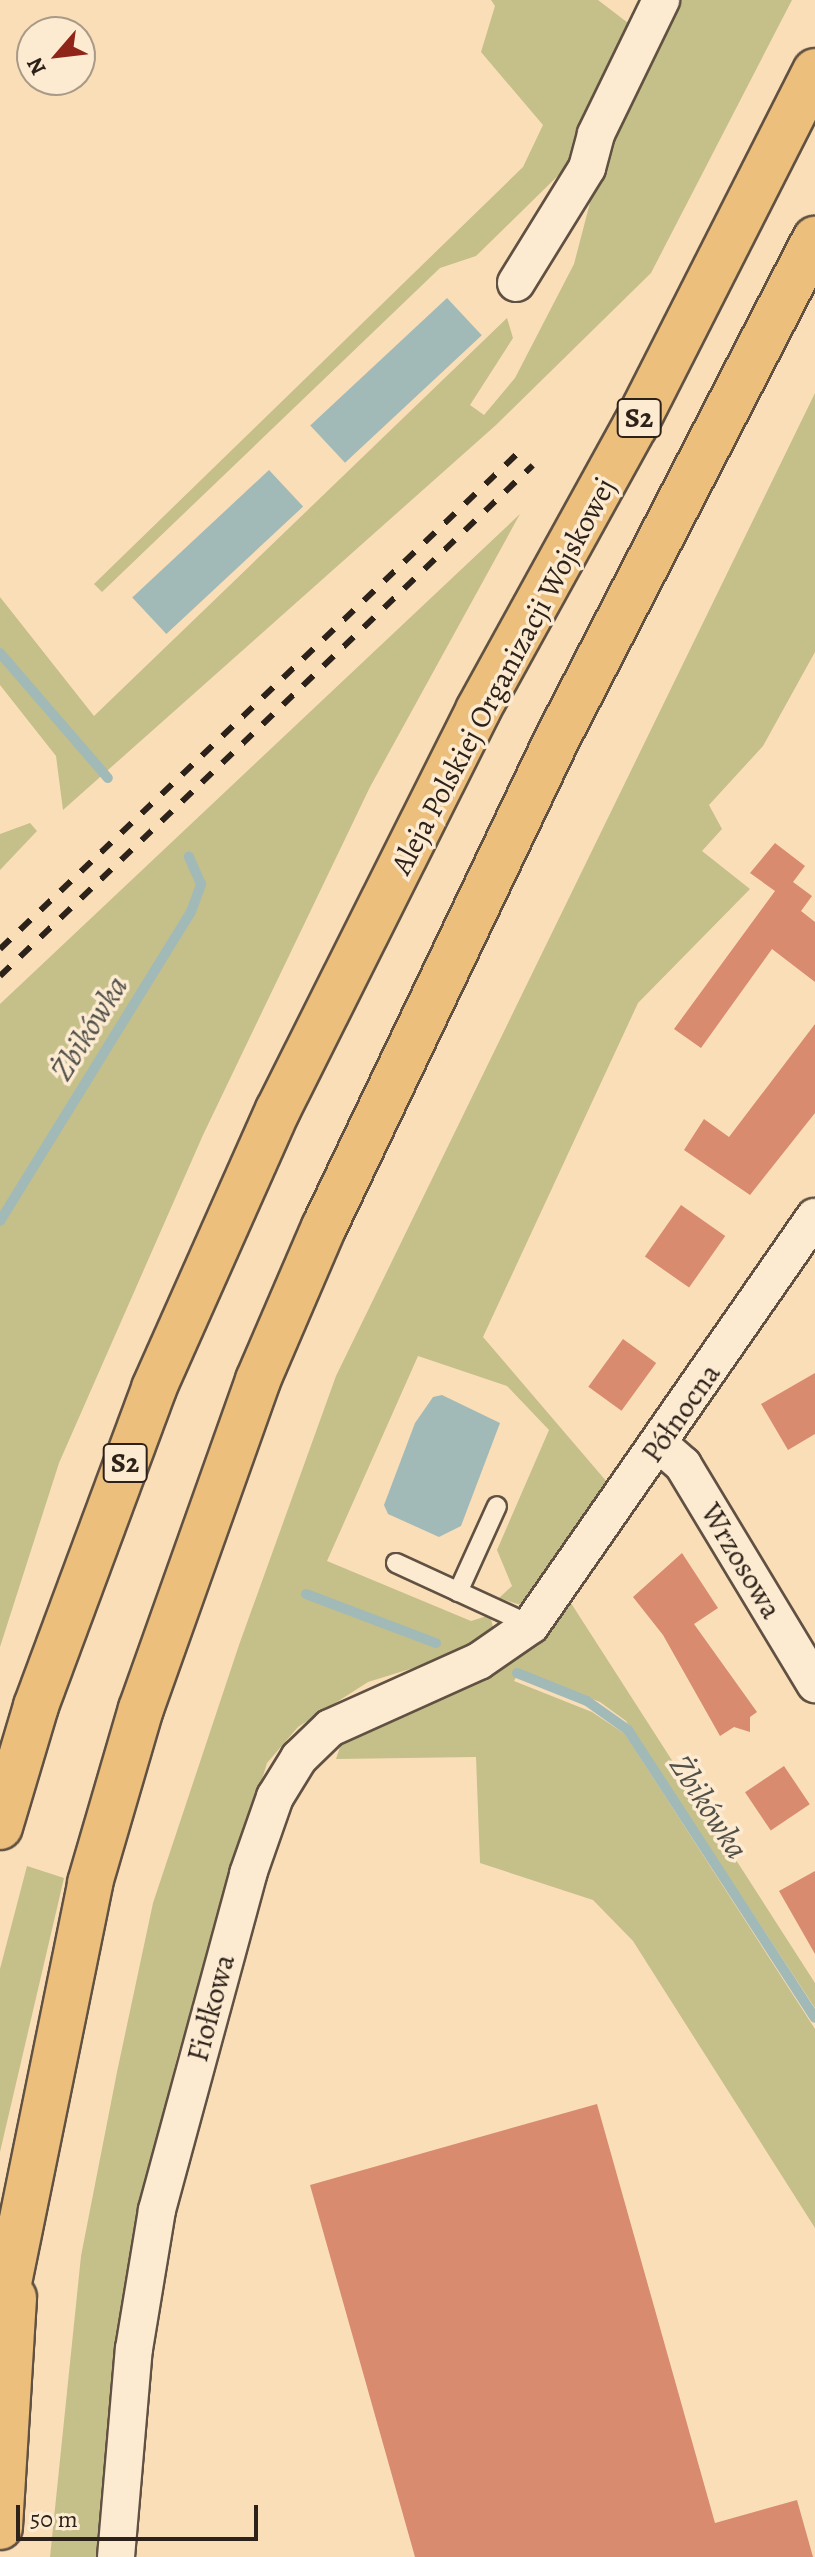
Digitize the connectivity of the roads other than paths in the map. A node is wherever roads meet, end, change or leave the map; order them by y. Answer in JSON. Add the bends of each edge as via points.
{"nodes":[{"id":1,"x":661,"y":0,"type":"edge"},
{"id":2,"x":815,"y":71,"type":"edge"},
{"id":3,"x":815,"y":239,"type":"edge"},
{"id":4,"x":516,"y":283,"type":"dead end"},
{"id":5,"x":815,"y":1217,"type":"edge"},
{"id":6,"x":659,"y":1444,"type":"junction"},
{"id":7,"x":497,"y":1506,"type":"dead end"},
{"id":8,"x":396,"y":1563,"type":"dead end"},
{"id":9,"x":458,"y":1592,"type":"junction"},
{"id":10,"x":538,"y":1616,"type":"junction"},
{"id":11,"x":815,"y":1684,"type":"edge"},
{"id":12,"x":0,"y":1827,"type":"edge"},
{"id":13,"x":19,"y":2219,"type":"junction"},
{"id":14,"x":0,"y":2327,"type":"edge"},
{"id":15,"x":0,"y":2527,"type":"edge"},
{"id":16,"x":116,"y":2557,"type":"edge"}],
"edges":[{"from":1,"to":4,"type":"street","via":[[596,134],[587,168]]},
{"from":2,"to":12,"type":"highway","name":"Aleja Polskiej Organizacji Wojskowej","number":"S2","via":[[635,426],[478,710],[278,1110],[148,1403],[41,1692]]},
{"from":3,"to":13,"type":"highway","number":"S2","via":[[557,739],[324,1227],[258,1380],[141,1709],[90,1883]]},
{"from":5,"to":6,"type":"street","name":"Północna"},
{"from":6,"to":10,"type":"street","name":"Północna"},
{"from":6,"to":11,"type":"street","name":"Wrzosowa","via":[[683,1465]]},
{"from":7,"to":9,"type":"lane"},
{"from":8,"to":9,"type":"lane"},
{"from":9,"to":10,"type":"lane"},
{"from":10,"to":16,"type":"street","name":"Fiołkowa","via":[[479,1661],[330,1728],[299,1758],[275,1797],[248,1874],[157,2210],[134,2349]]},
{"from":13,"to":14,"type":"highway","number":"S2"},
{"from":13,"to":15,"type":"highway"}]}
